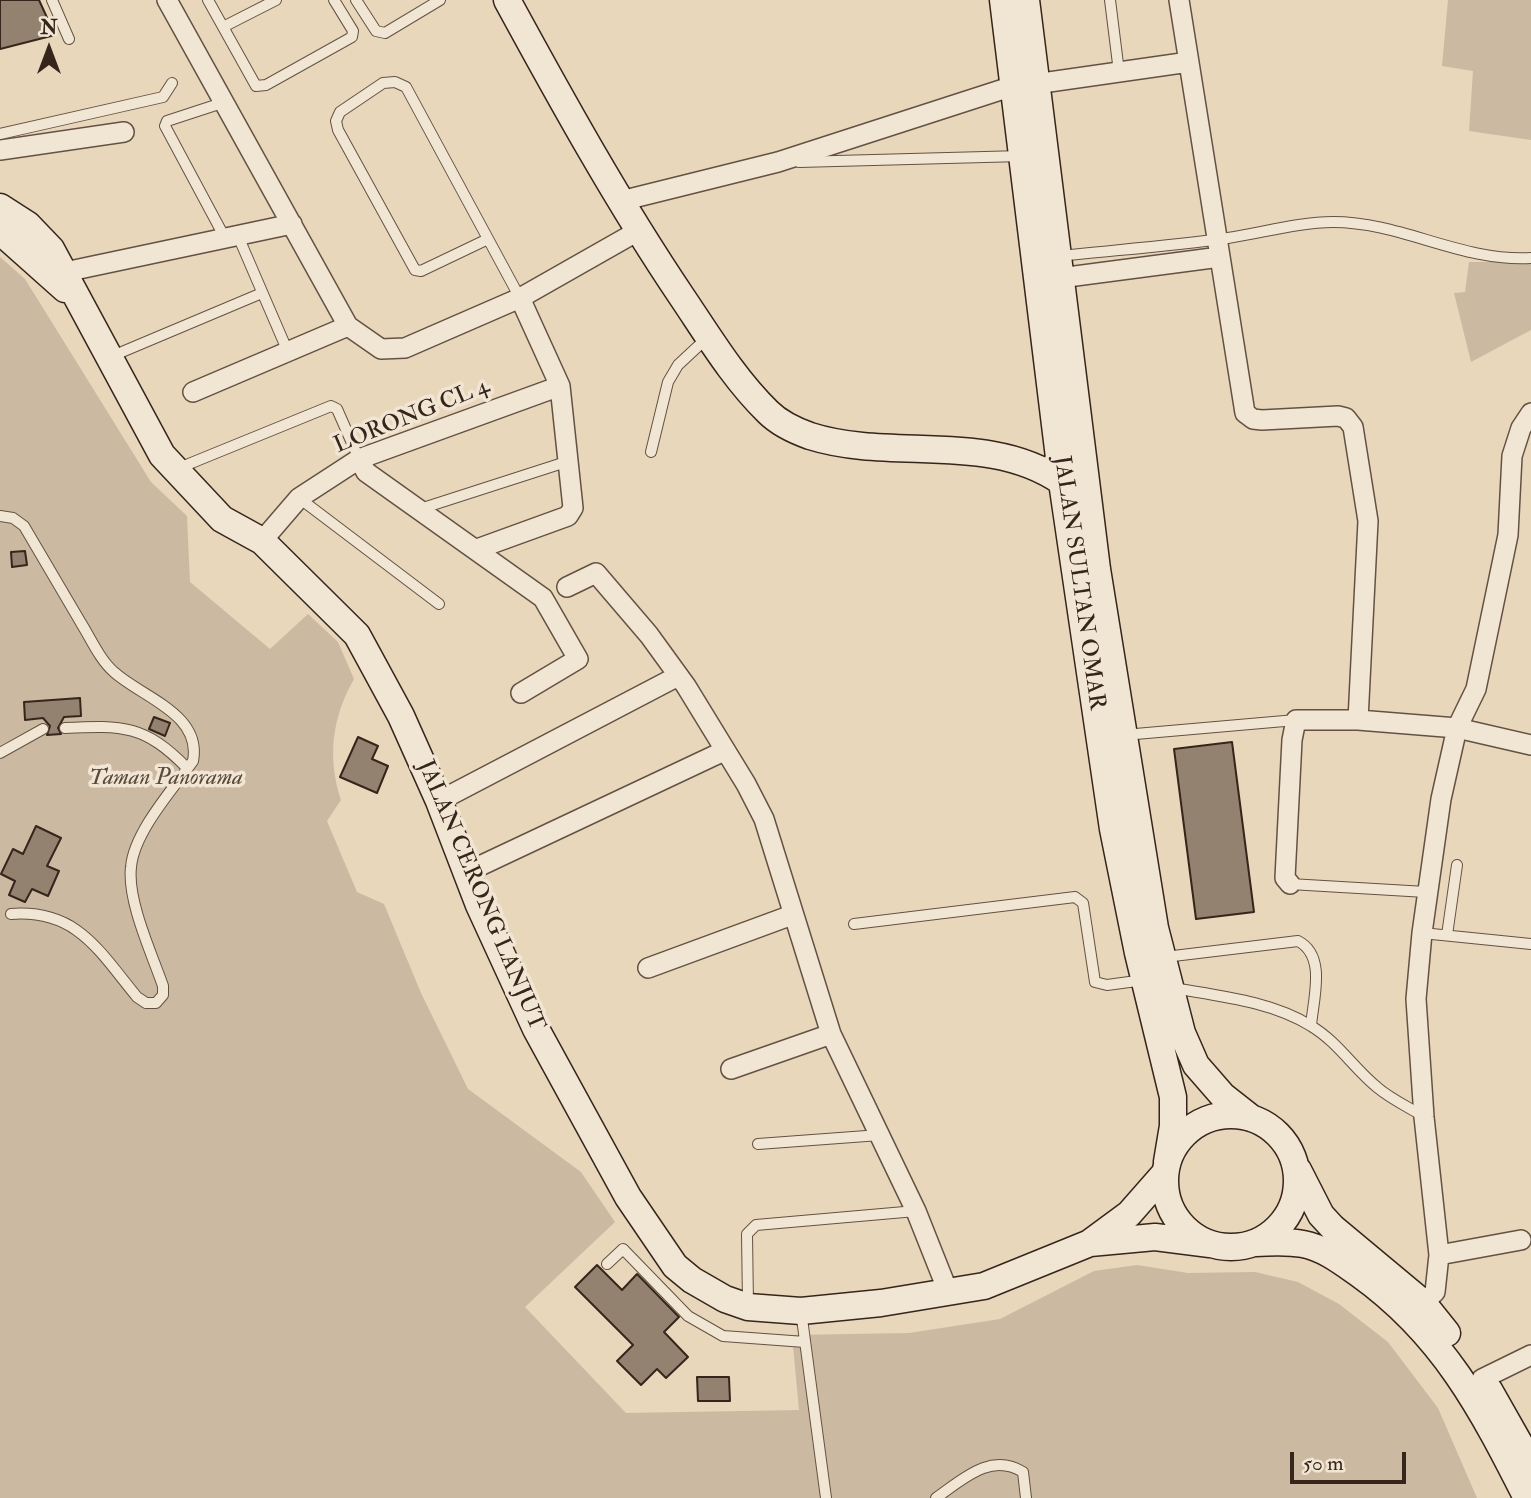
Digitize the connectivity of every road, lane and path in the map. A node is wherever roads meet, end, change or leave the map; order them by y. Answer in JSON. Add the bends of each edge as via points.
{"nodes":[{"id":1,"x":51,"y":0,"type":"edge"},
{"id":2,"x":167,"y":0,"type":"edge"},
{"id":3,"x":208,"y":0,"type":"edge"},
{"id":4,"x":276,"y":0,"type":"edge"},
{"id":5,"x":334,"y":0,"type":"edge"},
{"id":6,"x":356,"y":0,"type":"edge"},
{"id":7,"x":507,"y":0,"type":"edge"},
{"id":8,"x":1003,"y":0,"type":"edge"},
{"id":9,"x":1026,"y":0,"type":"edge"},
{"id":10,"x":1110,"y":0,"type":"edge"},
{"id":11,"x":1179,"y":0,"type":"edge"},
{"id":12,"x":442,"y":1,"type":"edge"},
{"id":13,"x":223,"y":27,"type":"junction"},
{"id":14,"x":69,"y":39,"type":"dead end"},
{"id":15,"x":1189,"y":62,"type":"junction"},
{"id":16,"x":1119,"y":72,"type":"junction"},
{"id":17,"x":172,"y":83,"type":"dead end"},
{"id":18,"x":1024,"y":85,"type":"junction"},
{"id":19,"x":222,"y":103,"type":"junction"},
{"id":20,"x":124,"y":132,"type":"dead end"},
{"id":21,"x":0,"y":134,"type":"edge"},
{"id":22,"x":0,"y":150,"type":"edge"},
{"id":23,"x":1022,"y":156,"type":"junction"},
{"id":24,"x":778,"y":162,"type":"junction"},
{"id":25,"x":621,"y":201,"type":"junction"},
{"id":26,"x":0,"y":207,"type":"edge"},
{"id":27,"x":292,"y":224,"type":"junction"},
{"id":28,"x":0,"y":231,"type":"edge"},
{"id":29,"x":638,"y":231,"type":"junction"},
{"id":30,"x":232,"y":237,"type":"junction"},
{"id":31,"x":488,"y":239,"type":"junction"},
{"id":32,"x":1219,"y":248,"type":"junction"},
{"id":33,"x":1531,"y":258,"type":"edge"},
{"id":34,"x":1058,"y":267,"type":"junction"},
{"id":35,"x":65,"y":272,"type":"junction"},
{"id":36,"x":262,"y":293,"type":"junction"},
{"id":37,"x":520,"y":298,"type":"junction"},
{"id":38,"x":79,"y":302,"type":"junction"},
{"id":39,"x":348,"y":326,"type":"junction"},
{"id":40,"x":709,"y":337,"type":"junction"},
{"id":41,"x":288,"y":352,"type":"junction"},
{"id":42,"x":110,"y":357,"type":"junction"},
{"id":43,"x":561,"y":386,"type":"junction"},
{"id":44,"x":193,"y":392,"type":"dead end"},
{"id":45,"x":1531,"y":413,"type":"edge"},
{"id":46,"x":1056,"y":429,"type":"junction"},
{"id":47,"x":651,"y":452,"type":"dead end"},
{"id":48,"x":1004,"y":455,"type":"junction"},
{"id":49,"x":359,"y":459,"type":"junction"},
{"id":50,"x":569,"y":461,"type":"junction"},
{"id":51,"x":175,"y":470,"type":"junction"},
{"id":52,"x":1062,"y":482,"type":"junction"},
{"id":53,"x":299,"y":498,"type":"junction"},
{"id":54,"x":420,"y":509,"type":"junction"},
{"id":55,"x":0,"y":516,"type":"edge"},
{"id":56,"x":262,"y":541,"type":"junction"},
{"id":57,"x":477,"y":549,"type":"junction"},
{"id":58,"x":567,"y":587,"type":"dead end"},
{"id":59,"x":439,"y":604,"type":"dead end"},
{"id":60,"x":678,"y":676,"type":"junction"},
{"id":61,"x":520,"y":693,"type":"dead end"},
{"id":62,"x":1296,"y":720,"type":"junction"},
{"id":63,"x":1358,"y":720,"type":"junction"},
{"id":64,"x":65,"y":728,"type":"dead end"},
{"id":65,"x":1457,"y":728,"type":"junction"},
{"id":66,"x":43,"y":729,"type":"dead end"},
{"id":67,"x":1124,"y":735,"type":"junction"},
{"id":68,"x":1531,"y":745,"type":"edge"},
{"id":69,"x":724,"y":751,"type":"junction"},
{"id":70,"x":0,"y":753,"type":"edge"},
{"id":71,"x":187,"y":768,"type":"junction"},
{"id":72,"x":439,"y":801,"type":"junction"},
{"id":73,"x":1457,"y":865,"type":"dead end"},
{"id":74,"x":467,"y":872,"type":"junction"},
{"id":75,"x":1290,"y":884,"type":"joint"},
{"id":76,"x":1426,"y":892,"type":"junction"},
{"id":77,"x":11,"y":914,"type":"dead end"},
{"id":78,"x":792,"y":915,"type":"junction"},
{"id":79,"x":854,"y":924,"type":"dead end"},
{"id":80,"x":1422,"y":933,"type":"junction"},
{"id":81,"x":1447,"y":935,"type":"junction"},
{"id":82,"x":1531,"y":944,"type":"edge"},
{"id":83,"x":1162,"y":957,"type":"junction"},
{"id":84,"x":648,"y":968,"type":"dead end"},
{"id":85,"x":1156,"y":984,"type":"junction"},
{"id":86,"x":1311,"y":1026,"type":"junction"},
{"id":87,"x":831,"y":1034,"type":"junction"},
{"id":88,"x":731,"y":1069,"type":"dead end"},
{"id":89,"x":1424,"y":1117,"type":"junction"},
{"id":90,"x":1251,"y":1118,"type":"junction"},
{"id":91,"x":880,"y":1135,"type":"junction"},
{"id":92,"x":758,"y":1144,"type":"dead end"},
{"id":93,"x":1296,"y":1166,"type":"junction"},
{"id":94,"x":1166,"y":1167,"type":"junction"},
{"id":95,"x":916,"y":1211,"type":"junction"},
{"id":96,"x":1521,"y":1240,"type":"dead end"},
{"id":97,"x":1090,"y":1243,"type":"junction"},
{"id":98,"x":1255,"y":1243,"type":"junction"},
{"id":99,"x":1210,"y":1244,"type":"junction"},
{"id":100,"x":1438,"y":1255,"type":"junction"},
{"id":101,"x":607,"y":1264,"type":"dead end"},
{"id":102,"x":949,"y":1294,"type":"junction"},
{"id":103,"x":1423,"y":1303,"type":"junction"},
{"id":104,"x":748,"y":1307,"type":"junction"},
{"id":105,"x":801,"y":1311,"type":"junction"},
{"id":106,"x":805,"y":1342,"type":"junction"},
{"id":107,"x":1531,"y":1355,"type":"edge"},
{"id":108,"x":1482,"y":1379,"type":"junction"},
{"id":109,"x":1531,"y":1464,"type":"edge"},
{"id":110,"x":1525,"y":1497,"type":"edge"},
{"id":111,"x":826,"y":1498,"type":"edge"},
{"id":112,"x":936,"y":1498,"type":"edge"},
{"id":113,"x":1026,"y":1498,"type":"edge"}],
"edges":[{"from":1,"to":14,"type":"lane"},
{"from":2,"to":19,"type":"street"},
{"from":3,"to":13,"type":"lane"},
{"from":4,"to":13,"type":"lane"},
{"from":5,"to":13,"type":"lane","via":[[353,31],[352,37],[266,85],[256,86]]},
{"from":6,"to":12,"type":"lane","via":[[376,31],[385,33]]},
{"from":7,"to":25,"type":"main road"},
{"from":8,"to":18,"type":"main road","name":"JALAN SULTAN OMAR"},
{"from":9,"to":18,"type":"main road"},
{"from":10,"to":16,"type":"lane"},
{"from":11,"to":15,"type":"street"},
{"from":15,"to":16,"type":"street"},
{"from":15,"to":32,"type":"street"},
{"from":16,"to":18,"type":"street"},
{"from":17,"to":21,"type":"lane","via":[[163,97]]},
{"from":18,"to":23,"type":"main road","name":"JALAN SULTAN OMAR"},
{"from":18,"to":24,"type":"street"},
{"from":18,"to":34,"type":"main road"},
{"from":19,"to":27,"type":"street"},
{"from":19,"to":30,"type":"lane","via":[[167,121],[164,126]]},
{"from":20,"to":22,"type":"street"},
{"from":23,"to":24,"type":"lane"},
{"from":23,"to":46,"type":"main road","name":"JALAN SULTAN OMAR"},
{"from":24,"to":25,"type":"street"},
{"from":25,"to":29,"type":"main road"},
{"from":26,"to":35,"type":"main road","name":"JALAN CERONG LANJUT","via":[[28,225]]},
{"from":27,"to":30,"type":"street"},
{"from":27,"to":39,"type":"street"},
{"from":28,"to":38,"type":"main road","name":"JALAN CERONG LANJUT"},
{"from":29,"to":37,"type":"street"},
{"from":29,"to":40,"type":"main road"},
{"from":30,"to":35,"type":"street"},
{"from":30,"to":36,"type":"lane"},
{"from":31,"to":31,"type":"lane","via":[[406,87],[383,83],[340,112],[338,130],[415,270]]},
{"from":31,"to":37,"type":"lane"},
{"from":32,"to":33,"type":"lane","via":[[1334,222],[1387,229],[1483,256]]},
{"from":32,"to":34,"type":"street"},
{"from":32,"to":63,"type":"street","via":[[1245,413],[1262,420],[1338,416],[1353,428],[1368,521]]},
{"from":34,"to":67,"type":"main road","via":[[1097,569]]},
{"from":35,"to":38,"type":"main road","name":"JALAN CERONG LANJUT"},
{"from":36,"to":41,"type":"lane"},
{"from":36,"to":42,"type":"lane"},
{"from":37,"to":39,"type":"street","via":[[405,348],[381,349]]},
{"from":37,"to":43,"type":"street"},
{"from":38,"to":42,"type":"main road","name":"JALAN CERONG LANJUT"},
{"from":39,"to":41,"type":"street"},
{"from":40,"to":47,"type":"lane","via":[[678,365],[668,382]]},
{"from":40,"to":48,"type":"main road","via":[[770,414],[809,435],[851,446]]},
{"from":41,"to":44,"type":"street"},
{"from":42,"to":51,"type":"main road","name":"JALAN CERONG LANJUT","via":[[162,455]]},
{"from":43,"to":49,"type":"street","name":"LORONG CL 4"},
{"from":43,"to":50,"type":"street"},
{"from":45,"to":65,"type":"street","via":[[1510,463],[1508,535],[1476,689]]},
{"from":46,"to":48,"type":"main road","via":[[1045,440]]},
{"from":46,"to":52,"type":"main road","name":"JALAN SULTAN OMAR"},
{"from":48,"to":52,"type":"main road","via":[[1047,471]]},
{"from":49,"to":51,"type":"lane","via":[[331,406]]},
{"from":49,"to":53,"type":"street","name":"LORONG CL 4"},
{"from":49,"to":54,"type":"street","via":[[366,472]]},
{"from":50,"to":54,"type":"lane"},
{"from":50,"to":57,"type":"street","via":[[572,512]]},
{"from":51,"to":56,"type":"main road","name":"JALAN CERONG LANJUT","via":[[222,519]]},
{"from":52,"to":85,"type":"main road","name":"JALAN SULTAN OMAR","via":[[1113,829]]},
{"from":53,"to":56,"type":"street","name":"LORONG CL 4"},
{"from":53,"to":59,"type":"lane"},
{"from":54,"to":57,"type":"street"},
{"from":55,"to":71,"type":"lane","via":[[24,526],[110,669],[181,718],[192,733],[195,749]]},
{"from":56,"to":72,"type":"main road","name":"JALAN CERONG LANJUT","via":[[357,635],[401,716]]},
{"from":57,"to":61,"type":"street","via":[[543,597],[576,654],[575,663]]},
{"from":58,"to":60,"type":"street","via":[[596,573]]},
{"from":60,"to":69,"type":"street"},
{"from":60,"to":72,"type":"street"},
{"from":62,"to":63,"type":"street"},
{"from":62,"to":67,"type":"lane"},
{"from":62,"to":75,"type":"street","via":[[1285,877]]},
{"from":63,"to":65,"type":"street"},
{"from":64,"to":71,"type":"lane","via":[[116,726],[144,734],[165,745]]},
{"from":65,"to":68,"type":"street"},
{"from":65,"to":76,"type":"street"},
{"from":66,"to":70,"type":"lane"},
{"from":67,"to":83,"type":"main road"},
{"from":69,"to":74,"type":"street"},
{"from":69,"to":78,"type":"street","via":[[764,819]]},
{"from":71,"to":77,"type":"lane","via":[[150,822],[130,869],[138,912],[163,986],[156,1003],[136,997],[83,933],[61,919]]},
{"from":72,"to":74,"type":"main road","name":"JALAN CERONG LANJUT"},
{"from":73,"to":81,"type":"lane"},
{"from":74,"to":104,"type":"main road","name":"JALAN CERONG LANJUT","via":[[536,1028],[628,1197],[676,1266],[725,1299]]},
{"from":75,"to":76,"type":"lane"},
{"from":76,"to":80,"type":"street"},
{"from":78,"to":84,"type":"street"},
{"from":78,"to":87,"type":"street"},
{"from":79,"to":85,"type":"lane","via":[[1075,897],[1083,903],[1095,982]]},
{"from":80,"to":81,"type":"lane"},
{"from":80,"to":89,"type":"street","via":[[1416,999]]},
{"from":81,"to":82,"type":"lane"},
{"from":83,"to":85,"type":"main road"},
{"from":83,"to":86,"type":"lane","via":[[1298,941],[1315,959]]},
{"from":85,"to":86,"type":"lane","via":[[1245,1002]]},
{"from":85,"to":90,"type":"main road","via":[[1196,1065],[1223,1096]]},
{"from":85,"to":94,"type":"main road","name":"JALAN SULTAN OMAR","via":[[1173,1097]]},
{"from":86,"to":89,"type":"lane","via":[[1380,1090]]},
{"from":87,"to":88,"type":"street"},
{"from":87,"to":91,"type":"street"},
{"from":89,"to":100,"type":"street"},
{"from":90,"to":93,"type":"main road","via":[[1275,1131]]},
{"from":90,"to":94,"type":"main road","via":[[1230,1115],[1200,1123],[1176,1143]]},
{"from":91,"to":92,"type":"lane"},
{"from":91,"to":95,"type":"street"},
{"from":93,"to":98,"type":"main road","via":[[1298,1181],[1290,1212],[1275,1230]]},
{"from":93,"to":103,"type":"main road","via":[[1321,1215],[1333,1228]]},
{"from":94,"to":97,"type":"main road","name":"JALAN CERONG LANJUT","via":[[1129,1214]]},
{"from":94,"to":99,"type":"main road","via":[[1166,1196],[1174,1217]]},
{"from":95,"to":102,"type":"street"},
{"from":95,"to":104,"type":"lane","via":[[750,1228]]},
{"from":96,"to":100,"type":"street"},
{"from":97,"to":99,"type":"main road","name":"JALAN CERONG LANJUT","via":[[1155,1237]]},
{"from":97,"to":102,"type":"main road","name":"JALAN CERONG LANJUT","via":[[984,1286]]},
{"from":98,"to":99,"type":"main road","via":[[1240,1247]]},
{"from":98,"to":110,"type":"main road","via":[[1305,1244],[1383,1291],[1460,1375]]},
{"from":100,"to":103,"type":"street","via":[[1435,1292]]},
{"from":101,"to":106,"type":"lane","via":[[623,1249],[688,1316],[723,1336]]},
{"from":102,"to":105,"type":"main road","name":"JALAN CERONG LANJUT"},
{"from":103,"to":108,"type":"main road"},
{"from":104,"to":105,"type":"main road","name":"JALAN CERONG LANJUT"},
{"from":105,"to":106,"type":"lane"},
{"from":106,"to":111,"type":"lane"},
{"from":107,"to":108,"type":"street"},
{"from":108,"to":109,"type":"main road"},
{"from":112,"to":113,"type":"lane","via":[[979,1468],[1010,1464],[1023,1472]]}]}
